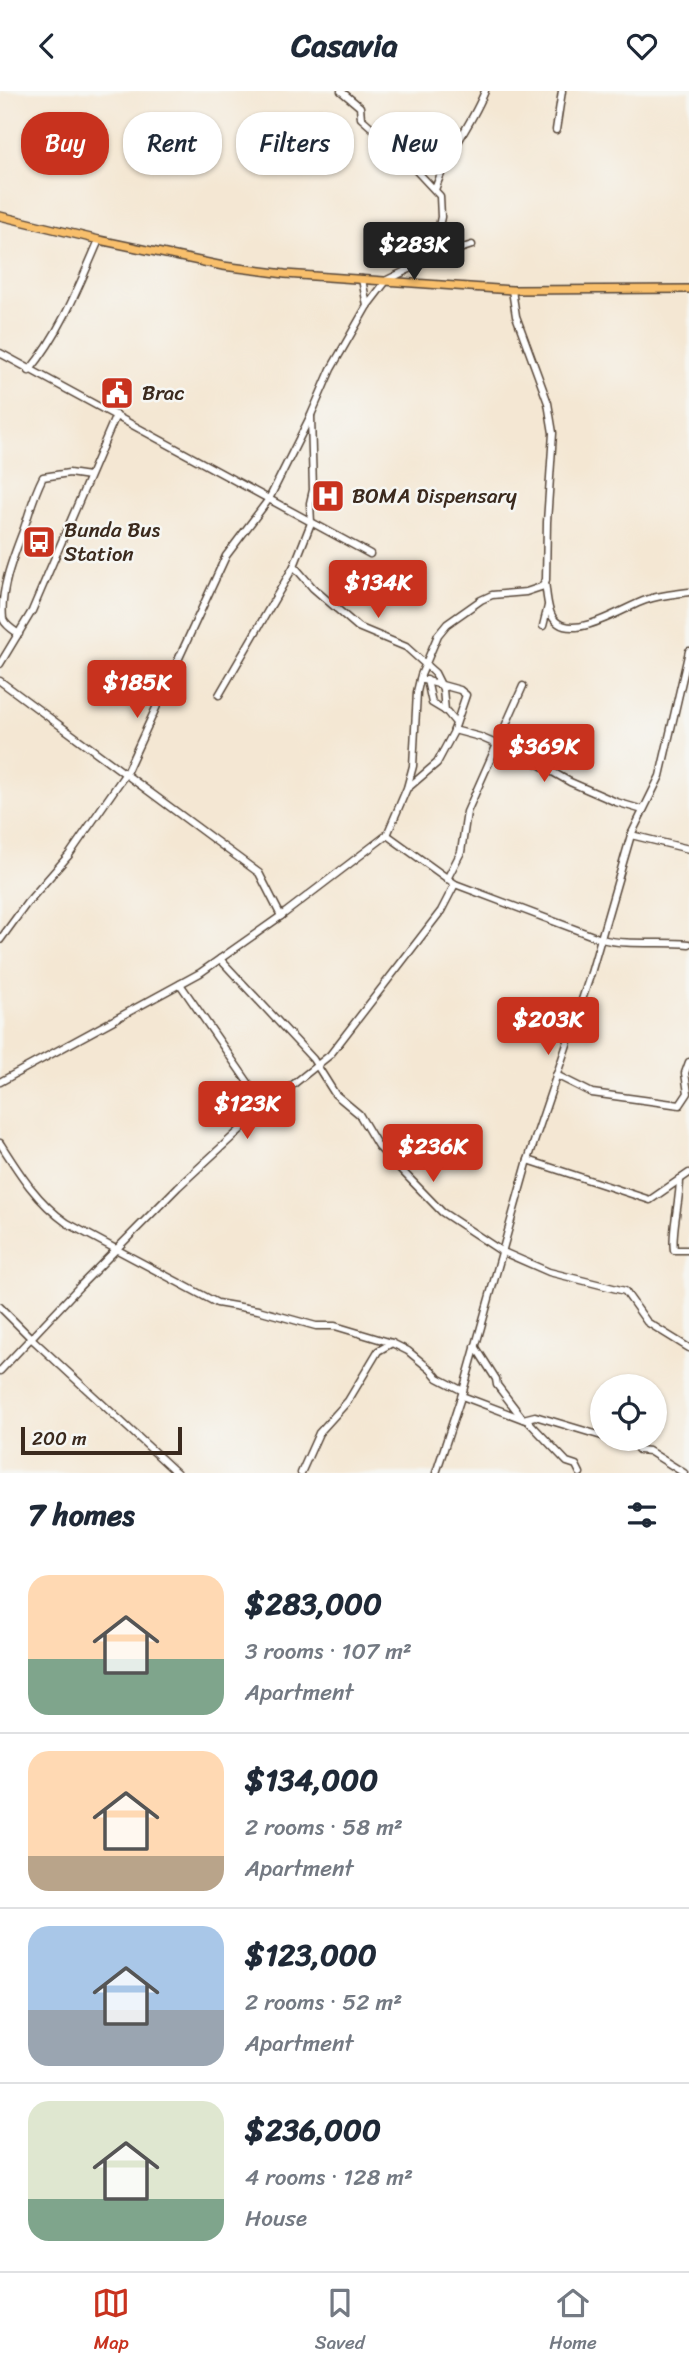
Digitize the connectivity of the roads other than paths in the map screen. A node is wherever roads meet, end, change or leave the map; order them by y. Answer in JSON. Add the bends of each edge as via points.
{"nodes":[{"id":1,"x":341,"y":91,"type":"edge"},
{"id":2,"x":485,"y":91,"type":"edge"},
{"id":3,"x":562,"y":91,"type":"edge"},
{"id":4,"x":556,"y":130,"type":"dead end"},
{"id":5,"x":435,"y":190,"type":"junction"},
{"id":6,"x":0,"y":216,"type":"edge"},
{"id":7,"x":99,"y":240,"type":"junction"},
{"id":8,"x":472,"y":246,"type":"dead end"},
{"id":9,"x":432,"y":258,"type":"junction"},
{"id":10,"x":362,"y":279,"type":"junction"},
{"id":11,"x":387,"y":280,"type":"junction"},
{"id":12,"x":689,"y":289,"type":"edge"},
{"id":13,"x":512,"y":290,"type":"junction"},
{"id":14,"x":367,"y":306,"type":"junction"},
{"id":15,"x":0,"y":353,"type":"edge"},
{"id":16,"x":29,"y":371,"type":"junction"},
{"id":17,"x":116,"y":415,"type":"junction"},
{"id":18,"x":311,"y":415,"type":"junction"},
{"id":19,"x":89,"y":477,"type":"junction"},
{"id":20,"x":269,"y":499,"type":"junction"},
{"id":21,"x":311,"y":523,"type":"junction"},
{"id":22,"x":370,"y":554,"type":"dead end"},
{"id":23,"x":294,"y":566,"type":"junction"},
{"id":24,"x":545,"y":582,"type":"junction"},
{"id":25,"x":689,"y":592,"type":"edge"},
{"id":26,"x":549,"y":604,"type":"junction"},
{"id":27,"x":542,"y":626,"type":"dead end"},
{"id":28,"x":19,"y":634,"type":"junction"},
{"id":29,"x":689,"y":651,"type":"edge"},
{"id":30,"x":0,"y":664,"type":"edge"},
{"id":31,"x":425,"y":665,"type":"junction"},
{"id":32,"x":423,"y":679,"type":"junction"},
{"id":33,"x":0,"y":681,"type":"edge"},
{"id":34,"x":440,"y":685,"type":"junction"},
{"id":35,"x":523,"y":686,"type":"dead end"},
{"id":36,"x":219,"y":695,"type":"dead end"},
{"id":37,"x":445,"y":711,"type":"junction"},
{"id":38,"x":455,"y":726,"type":"junction"},
{"id":39,"x":496,"y":744,"type":"junction"},
{"id":40,"x":126,"y":773,"type":"junction"},
{"id":41,"x":407,"y":788,"type":"junction"},
{"id":42,"x":643,"y":810,"type":"junction"},
{"id":43,"x":387,"y":835,"type":"junction"},
{"id":44,"x":631,"y":835,"type":"junction"},
{"id":45,"x":689,"y":849,"type":"edge"},
{"id":46,"x":447,"y":879,"type":"junction"},
{"id":47,"x":455,"y":884,"type":"junction"},
{"id":48,"x":281,"y":916,"type":"junction"},
{"id":49,"x":601,"y":939,"type":"junction"},
{"id":50,"x":0,"y":940,"type":"edge"},
{"id":51,"x":689,"y":944,"type":"edge"},
{"id":52,"x":220,"y":959,"type":"junction"},
{"id":53,"x":180,"y":984,"type":"junction"},
{"id":54,"x":689,"y":1062,"type":"edge"},
{"id":55,"x":317,"y":1066,"type":"junction"},
{"id":56,"x":556,"y":1075,"type":"junction"},
{"id":57,"x":0,"y":1081,"type":"edge"},
{"id":58,"x":265,"y":1107,"type":"junction"},
{"id":59,"x":0,"y":1143,"type":"edge"},
{"id":60,"x":528,"y":1160,"type":"junction"},
{"id":61,"x":689,"y":1173,"type":"edge"},
{"id":62,"x":680,"y":1179,"type":"junction"},
{"id":63,"x":116,"y":1249,"type":"junction"},
{"id":64,"x":689,"y":1250,"type":"edge"},
{"id":65,"x":501,"y":1251,"type":"junction"},
{"id":66,"x":0,"y":1307,"type":"edge"},
{"id":67,"x":31,"y":1338,"type":"junction"},
{"id":68,"x":392,"y":1343,"type":"junction"},
{"id":69,"x":475,"y":1346,"type":"junction"},
{"id":70,"x":689,"y":1348,"type":"edge"},
{"id":71,"x":0,"y":1371,"type":"edge"},
{"id":72,"x":463,"y":1393,"type":"junction"},
{"id":73,"x":523,"y":1419,"type":"junction"},
{"id":74,"x":590,"y":1432,"type":"edge"},
{"id":75,"x":649,"y":1451,"type":"edge"},
{"id":76,"x":177,"y":1473,"type":"edge"},
{"id":77,"x":301,"y":1473,"type":"edge"},
{"id":78,"x":436,"y":1473,"type":"edge"},
{"id":79,"x":580,"y":1473,"type":"edge"},
{"id":80,"x":684,"y":1473,"type":"edge"}],
"edges":[{"from":1,"to":5,"type":"street","via":[[360,107],[361,118]]},
{"from":2,"to":5,"type":"street"},
{"from":3,"to":4,"type":"street"},
{"from":5,"to":9,"type":"street","via":[[442,205]]},
{"from":6,"to":7,"type":"main road"},
{"from":7,"to":10,"type":"main road","via":[[223,266]]},
{"from":7,"to":16,"type":"street","via":[[60,325]]},
{"from":8,"to":9,"type":"street"},
{"from":9,"to":11,"type":"street"},
{"from":10,"to":11,"type":"main road"},
{"from":10,"to":14,"type":"street"},
{"from":11,"to":13,"type":"main road"},
{"from":11,"to":14,"type":"street"},
{"from":12,"to":13,"type":"main road"},
{"from":13,"to":24,"type":"street","via":[[553,433]]},
{"from":14,"to":18,"type":"street"},
{"from":15,"to":16,"type":"street"},
{"from":16,"to":17,"type":"street"},
{"from":17,"to":19,"type":"street"},
{"from":17,"to":20,"type":"street"},
{"from":18,"to":20,"type":"street"},
{"from":18,"to":21,"type":"street"},
{"from":19,"to":28,"type":"street"},
{"from":19,"to":28,"type":"street","via":[[69,473],[43,477],[35,492],[0,594],[2,618]]},
{"from":20,"to":21,"type":"street"},
{"from":20,"to":40,"type":"street","via":[[226,557]]},
{"from":21,"to":22,"type":"street"},
{"from":21,"to":23,"type":"street"},
{"from":23,"to":31,"type":"street","via":[[358,627],[406,647]]},
{"from":23,"to":36,"type":"street"},
{"from":24,"to":26,"type":"street"},
{"from":24,"to":31,"type":"street","via":[[526,592],[492,595],[460,614],[438,635]]},
{"from":25,"to":26,"type":"street","via":[[645,600],[576,628],[556,622]]},
{"from":26,"to":27,"type":"street"},
{"from":28,"to":30,"type":"street"},
{"from":29,"to":42,"type":"street","via":[[660,776]]},
{"from":31,"to":32,"type":"street"},
{"from":31,"to":34,"type":"street"},
{"from":32,"to":34,"type":"street"},
{"from":32,"to":37,"type":"street","via":[[432,703]]},
{"from":32,"to":41,"type":"street"},
{"from":33,"to":40,"type":"street"},
{"from":34,"to":37,"type":"street"},
{"from":34,"to":38,"type":"street","via":[[466,695]]},
{"from":35,"to":39,"type":"street"},
{"from":37,"to":38,"type":"street"},
{"from":38,"to":39,"type":"street"},
{"from":38,"to":41,"type":"street","via":[[437,763]]},
{"from":39,"to":42,"type":"street","via":[[570,782]]},
{"from":39,"to":46,"type":"street","via":[[467,813],[461,852]]},
{"from":40,"to":48,"type":"street","via":[[260,873]]},
{"from":40,"to":50,"type":"street","via":[[69,855]]},
{"from":41,"to":43,"type":"street"},
{"from":42,"to":44,"type":"street"},
{"from":43,"to":46,"type":"street"},
{"from":43,"to":48,"type":"street"},
{"from":44,"to":45,"type":"street"},
{"from":44,"to":49,"type":"street"},
{"from":46,"to":47,"type":"street"},
{"from":47,"to":49,"type":"street"},
{"from":47,"to":55,"type":"street","via":[[402,965]]},
{"from":48,"to":52,"type":"street"},
{"from":49,"to":51,"type":"street"},
{"from":49,"to":56,"type":"street"},
{"from":52,"to":53,"type":"street"},
{"from":52,"to":55,"type":"street"},
{"from":53,"to":57,"type":"street"},
{"from":53,"to":58,"type":"street"},
{"from":54,"to":56,"type":"street","via":[[685,1073],[688,1093],[680,1105],[592,1093]]},
{"from":55,"to":58,"type":"street"},
{"from":55,"to":65,"type":"street","via":[[335,1094],[359,1114],[378,1146],[442,1212]]},
{"from":56,"to":60,"type":"street"},
{"from":58,"to":63,"type":"street"},
{"from":59,"to":63,"type":"street","via":[[49,1210]]},
{"from":60,"to":62,"type":"street","via":[[650,1200]]},
{"from":60,"to":65,"type":"street"},
{"from":61,"to":62,"type":"street"},
{"from":62,"to":64,"type":"street","via":[[674,1250]]},
{"from":63,"to":67,"type":"street"},
{"from":63,"to":68,"type":"street","via":[[217,1303],[316,1326],[335,1326]]},
{"from":65,"to":69,"type":"street"},
{"from":65,"to":70,"type":"street","via":[[549,1272],[625,1291],[647,1322]]},
{"from":66,"to":67,"type":"street"},
{"from":67,"to":71,"type":"street"},
{"from":67,"to":76,"type":"street"},
{"from":68,"to":72,"type":"street"},
{"from":68,"to":77,"type":"street","via":[[378,1351],[348,1401],[319,1433]]},
{"from":69,"to":72,"type":"street"},
{"from":69,"to":73,"type":"street","via":[[496,1385]]},
{"from":72,"to":73,"type":"street"},
{"from":72,"to":78,"type":"street"},
{"from":73,"to":74,"type":"street","via":[[535,1416]]},
{"from":73,"to":79,"type":"street"},
{"from":75,"to":80,"type":"street"}]}
